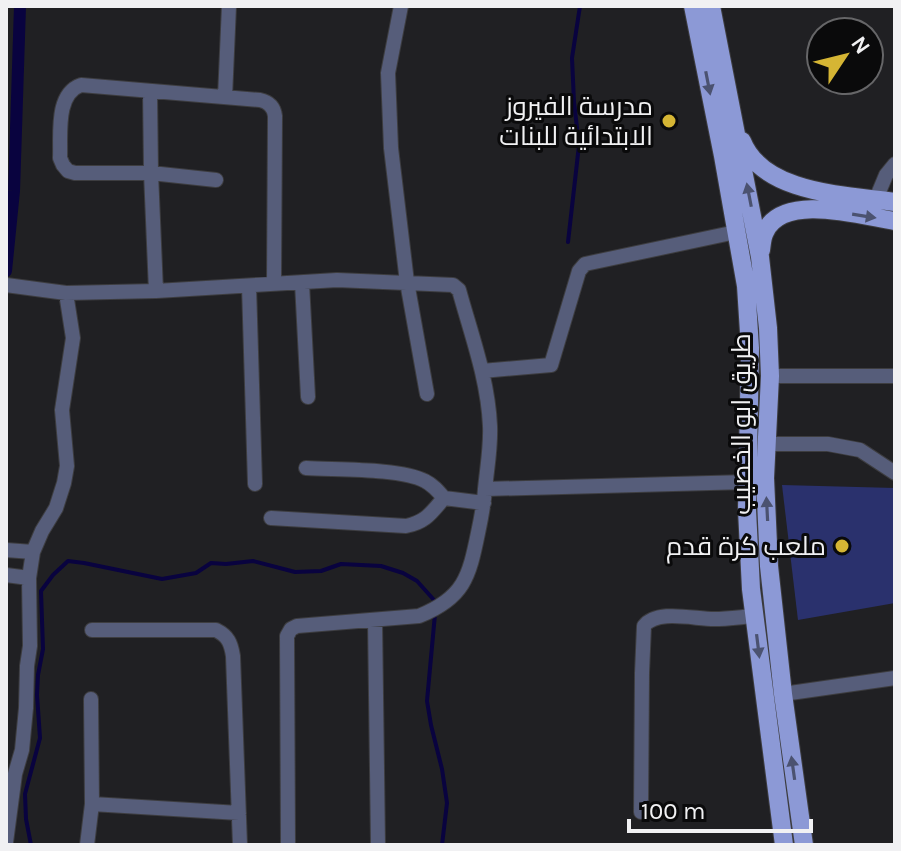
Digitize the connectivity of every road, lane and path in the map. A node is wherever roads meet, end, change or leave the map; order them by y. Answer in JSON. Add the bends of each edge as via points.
{"nodes":[{"id":1,"x":229,"y":6,"type":"edge"},
{"id":2,"x":401,"y":6,"type":"edge"},
{"id":3,"x":693,"y":6,"type":"edge"},
{"id":4,"x":711,"y":6,"type":"edge"},
{"id":5,"x":150,"y":91,"type":"junction"},
{"id":6,"x":225,"y":97,"type":"junction"},
{"id":7,"x":731,"y":114,"type":"junction"},
{"id":8,"x":895,"y":164,"type":"edge"},
{"id":9,"x":151,"y":173,"type":"junction"},
{"id":10,"x":216,"y":180,"type":"dead end"},
{"id":11,"x":876,"y":199,"type":"junction"},
{"id":12,"x":895,"y":202,"type":"edge"},
{"id":13,"x":895,"y":221,"type":"edge"},
{"id":14,"x":736,"y":232,"type":"junction"},
{"id":15,"x":760,"y":257,"type":"junction"},
{"id":16,"x":407,"y":282,"type":"junction"},
{"id":17,"x":302,"y":283,"type":"junction"},
{"id":18,"x":274,"y":284,"type":"junction"},
{"id":19,"x":6,"y":285,"type":"edge"},
{"id":20,"x":249,"y":286,"type":"junction"},
{"id":21,"x":156,"y":291,"type":"junction"},
{"id":22,"x":66,"y":293,"type":"junction"},
{"id":23,"x":482,"y":371,"type":"junction"},
{"id":24,"x":770,"y":376,"type":"junction"},
{"id":25,"x":895,"y":376,"type":"edge"},
{"id":26,"x":427,"y":394,"type":"dead end"},
{"id":27,"x":308,"y":397,"type":"dead end"},
{"id":28,"x":767,"y":444,"type":"junction"},
{"id":29,"x":306,"y":468,"type":"dead end"},
{"id":30,"x":895,"y":473,"type":"edge"},
{"id":31,"x":747,"y":482,"type":"junction"},
{"id":32,"x":255,"y":484,"type":"dead end"},
{"id":33,"x":484,"y":496,"type":"junction"},
{"id":34,"x":444,"y":498,"type":"junction"},
{"id":35,"x":271,"y":518,"type":"dead end"},
{"id":36,"x":6,"y":550,"type":"edge"},
{"id":37,"x":33,"y":552,"type":"junction"},
{"id":38,"x":750,"y":566,"type":"junction"},
{"id":39,"x":769,"y":566,"type":"junction"},
{"id":40,"x":6,"y":575,"type":"edge"},
{"id":41,"x":29,"y":578,"type":"junction"},
{"id":42,"x":754,"y":616,"type":"junction"},
{"id":43,"x":375,"y":620,"type":"junction"},
{"id":44,"x":92,"y":630,"type":"dead end"},
{"id":45,"x":895,"y":678,"type":"edge"},
{"id":46,"x":783,"y":694,"type":"junction"},
{"id":47,"x":91,"y":699,"type":"dead end"},
{"id":48,"x":92,"y":804,"type":"junction"},
{"id":49,"x":641,"y":812,"type":"dead end"},
{"id":50,"x":239,"y":813,"type":"junction"},
{"id":51,"x":6,"y":842,"type":"edge"},
{"id":52,"x":87,"y":845,"type":"edge"},
{"id":53,"x":240,"y":845,"type":"edge"},
{"id":54,"x":288,"y":845,"type":"edge"},
{"id":55,"x":378,"y":845,"type":"edge"},
{"id":56,"x":784,"y":845,"type":"edge"},
{"id":57,"x":804,"y":845,"type":"edge"}],
"edges":[{"from":1,"to":6,"type":"street"},
{"from":2,"to":16,"type":"street","via":[[388,73]]},
{"from":3,"to":14,"type":"main road","name":"طريق ابو الخصيب","one_way":true},
{"from":4,"to":7,"type":"main road","name":"طريق ابو الخصيب"},
{"from":5,"to":6,"type":"street"},
{"from":5,"to":9,"type":"street"},
{"from":5,"to":9,"type":"street","via":[[73,88],[62,110],[60,158],[75,173]]},
{"from":6,"to":18,"type":"street","via":[[265,101],[274,110]]},
{"from":7,"to":11,"type":"main road","via":[[745,148],[784,182]]},
{"from":15,"to":7,"type":"main road","name":"طريق ابو الخصيب","one_way":true},
{"from":8,"to":11,"type":"street"},
{"from":9,"to":10,"type":"street"},
{"from":9,"to":21,"type":"street"},
{"from":11,"to":12,"type":"main road"},
{"from":15,"to":13,"type":"main road","one_way":true,"via":[[771,222],[797,209]]},
{"from":14,"to":23,"type":"street","via":[[585,264],[551,365]]},
{"from":14,"to":31,"type":"main road","name":"طريق ابو الخصيب","via":[[749,315]]},
{"from":15,"to":24,"type":"main road","name":"طريق ابو الخصيب"},
{"from":16,"to":17,"type":"street"},
{"from":16,"to":23,"type":"street","via":[[459,290]]},
{"from":16,"to":26,"type":"street"},
{"from":17,"to":18,"type":"street"},
{"from":17,"to":27,"type":"street"},
{"from":18,"to":20,"type":"street"},
{"from":19,"to":22,"type":"street"},
{"from":20,"to":21,"type":"street"},
{"from":20,"to":32,"type":"street"},
{"from":21,"to":22,"type":"street"},
{"from":22,"to":37,"type":"street","via":[[73,338],[62,410],[67,466],[56,508]]},
{"from":23,"to":33,"type":"street","via":[[490,427]]},
{"from":24,"to":25,"type":"street"},
{"from":24,"to":28,"type":"main road","name":"طريق ابو الخصيب"},
{"from":28,"to":30,"type":"street","via":[[860,450]]},
{"from":39,"to":28,"type":"main road","name":"طريق ابو الخصيب","one_way":true},
{"from":29,"to":34,"type":"street","via":[[405,474],[425,481]]},
{"from":31,"to":33,"type":"street"},
{"from":31,"to":38,"type":"main road","name":"طريق ابو الخصيب"},
{"from":33,"to":34,"type":"street"},
{"from":33,"to":43,"type":"street","via":[[471,570],[461,586],[437,609]]},
{"from":34,"to":35,"type":"street","via":[[419,523],[406,526]]},
{"from":36,"to":37,"type":"street"},
{"from":37,"to":41,"type":"street"},
{"from":38,"to":39,"type":"main road"},
{"from":38,"to":42,"type":"main road","name":"طريق ابو الخصيب"},
{"from":39,"to":46,"type":"main road","name":"طريق ابو الخصيب"},
{"from":40,"to":41,"type":"street"},
{"from":41,"to":51,"type":"street","via":[[26,708]]},
{"from":42,"to":49,"type":"street","via":[[670,616],[646,622]]},
{"from":42,"to":56,"type":"main road","name":"طريق ابو الخصيب","one_way":true},
{"from":43,"to":54,"type":"street","via":[[297,626],[287,636]]},
{"from":43,"to":55,"type":"street"},
{"from":44,"to":50,"type":"street","via":[[216,630],[225,635],[233,656]]},
{"from":45,"to":46,"type":"street"},
{"from":57,"to":46,"type":"main road","name":"طريق ابو الخصيب","one_way":true},
{"from":47,"to":48,"type":"street"},
{"from":48,"to":50,"type":"street"},
{"from":48,"to":52,"type":"street"},
{"from":50,"to":53,"type":"street"}]}
